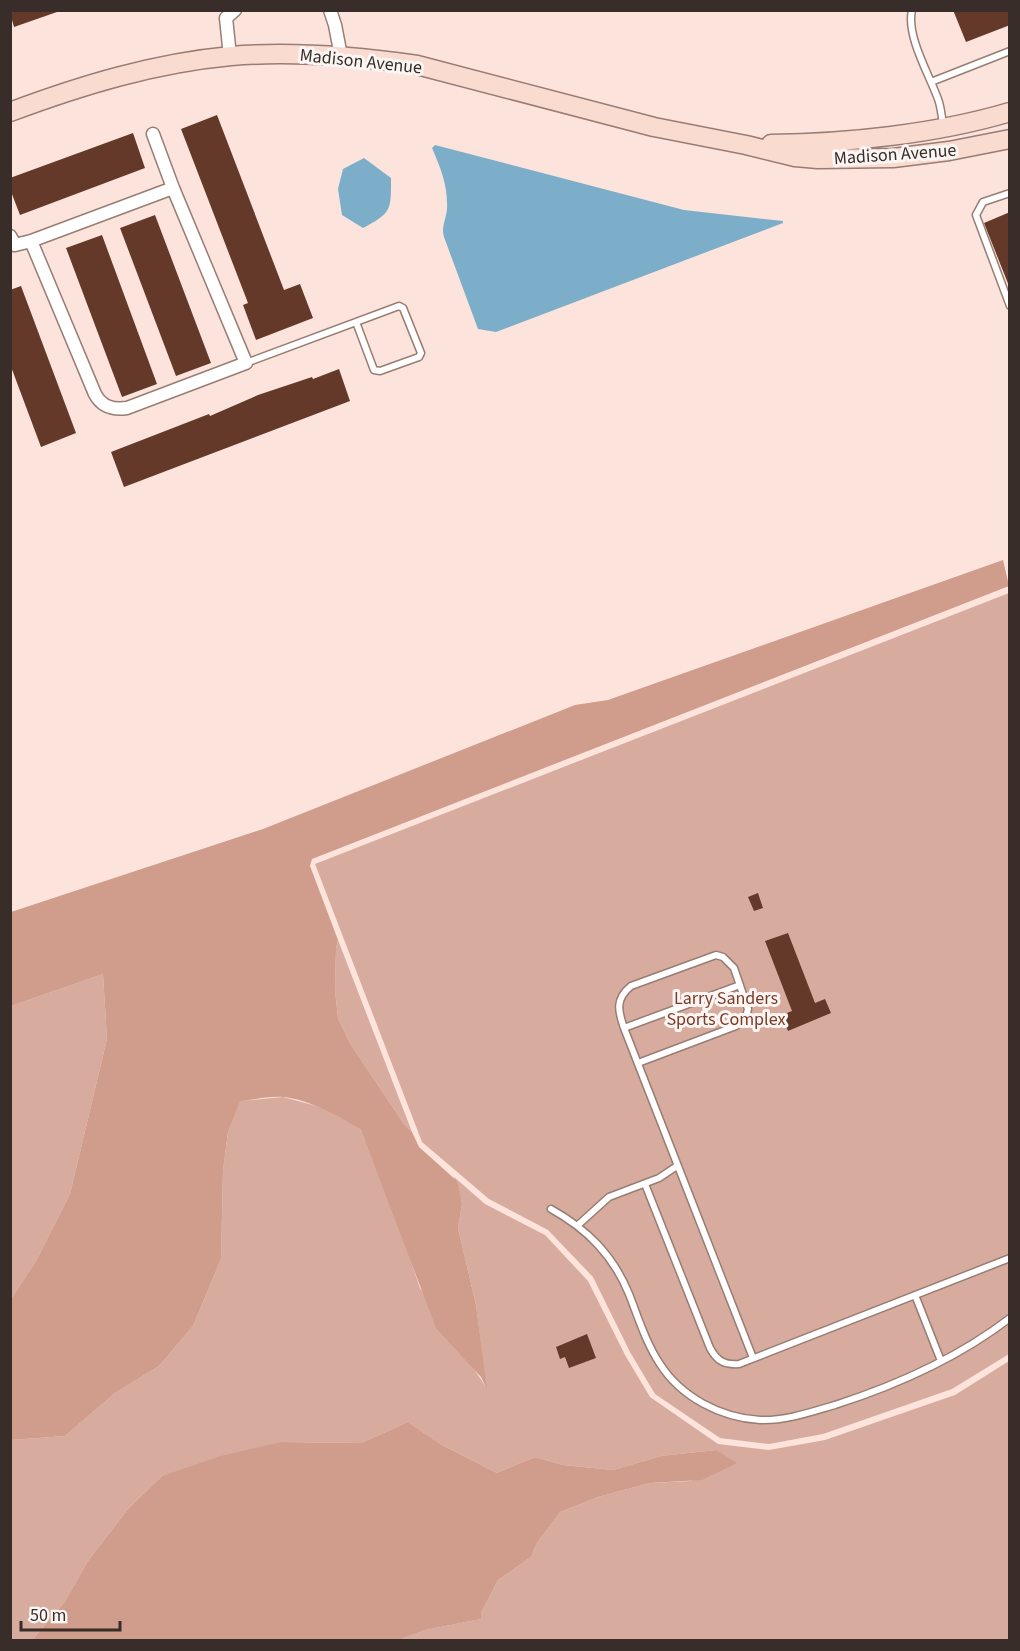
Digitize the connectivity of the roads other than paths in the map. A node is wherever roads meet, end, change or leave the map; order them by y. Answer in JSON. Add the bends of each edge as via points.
{"nodes":[{"id":1,"x":236,"y":10,"type":"edge"},
{"id":2,"x":330,"y":10,"type":"edge"},
{"id":3,"x":912,"y":10,"type":"edge"},
{"id":4,"x":1010,"y":51,"type":"edge"},
{"id":5,"x":230,"y":56,"type":"junction"},
{"id":6,"x":341,"y":56,"type":"junction"},
{"id":7,"x":931,"y":82,"type":"junction"},
{"id":8,"x":10,"y":112,"type":"edge"},
{"id":9,"x":1010,"y":112,"type":"edge"},
{"id":10,"x":943,"y":126,"type":"junction"},
{"id":11,"x":153,"y":134,"type":"dead end"},
{"id":12,"x":1010,"y":140,"type":"edge"},
{"id":13,"x":746,"y":145,"type":"junction"},
{"id":14,"x":173,"y":188,"type":"junction"},
{"id":15,"x":1010,"y":193,"type":"edge"},
{"id":16,"x":31,"y":241,"type":"junction"},
{"id":17,"x":12,"y":243,"type":"edge"},
{"id":18,"x":1010,"y":306,"type":"edge"},
{"id":19,"x":356,"y":322,"type":"junction"},
{"id":20,"x":246,"y":363,"type":"junction"},
{"id":21,"x":740,"y":985,"type":"junction"},
{"id":22,"x":624,"y":1028,"type":"junction"},
{"id":23,"x":638,"y":1063,"type":"junction"},
{"id":24,"x":677,"y":1166,"type":"junction"},
{"id":25,"x":645,"y":1184,"type":"junction"},
{"id":26,"x":551,"y":1209,"type":"dead end"},
{"id":27,"x":578,"y":1225,"type":"junction"},
{"id":28,"x":1010,"y":1258,"type":"edge"},
{"id":29,"x":915,"y":1294,"type":"junction"},
{"id":30,"x":1010,"y":1318,"type":"edge"},
{"id":31,"x":753,"y":1358,"type":"junction"},
{"id":32,"x":941,"y":1361,"type":"junction"}],
"edges":[{"from":1,"to":5,"type":"street","via":[[226,18]]},
{"from":2,"to":6,"type":"street"},
{"from":3,"to":7,"type":"lane","via":[[914,41]]},
{"from":4,"to":7,"type":"lane"},
{"from":5,"to":6,"type":"main road","name":"Madison Avenue"},
{"from":5,"to":8,"type":"main road","name":"Madison Avenue","via":[[105,79]]},
{"from":6,"to":13,"type":"main road","name":"Madison Avenue","via":[[417,65],[654,127]]},
{"from":7,"to":10,"type":"lane"},
{"from":9,"to":10,"type":"main road","name":"Madison Avenue"},
{"from":10,"to":13,"type":"main road","name":"Madison Avenue","via":[[844,141]]},
{"from":11,"to":14,"type":"street"},
{"from":12,"to":13,"type":"main road","name":"Madison Avenue","via":[[867,159],[795,157]]},
{"from":14,"to":16,"type":"street"},
{"from":14,"to":20,"type":"street"},
{"from":15,"to":18,"type":"lane","via":[[983,202],[976,215]]},
{"from":16,"to":17,"type":"street"},
{"from":16,"to":20,"type":"street","via":[[103,405],[127,408]]},
{"from":19,"to":19,"type":"lane","via":[[399,306],[403,308],[421,353],[419,357],[374,370]]},
{"from":19,"to":20,"type":"lane"},
{"from":21,"to":22,"type":"lane"},
{"from":21,"to":22,"type":"lane","via":[[730,962],[716,955],[631,986],[618,1005]]},
{"from":21,"to":23,"type":"lane","via":[[748,1009],[741,1023]]},
{"from":22,"to":23,"type":"lane"},
{"from":23,"to":24,"type":"lane"},
{"from":24,"to":25,"type":"lane"},
{"from":24,"to":31,"type":"lane"},
{"from":25,"to":27,"type":"lane","via":[[609,1197]]},
{"from":25,"to":31,"type":"lane","via":[[714,1356],[729,1365]]},
{"from":26,"to":27,"type":"lane"},
{"from":27,"to":32,"type":"lane","via":[[596,1240],[619,1274],[661,1365],[682,1389],[713,1408],[760,1420],[801,1414],[887,1388]]},
{"from":28,"to":29,"type":"lane"},
{"from":29,"to":31,"type":"lane"},
{"from":29,"to":32,"type":"lane"},
{"from":30,"to":32,"type":"lane"}]}
